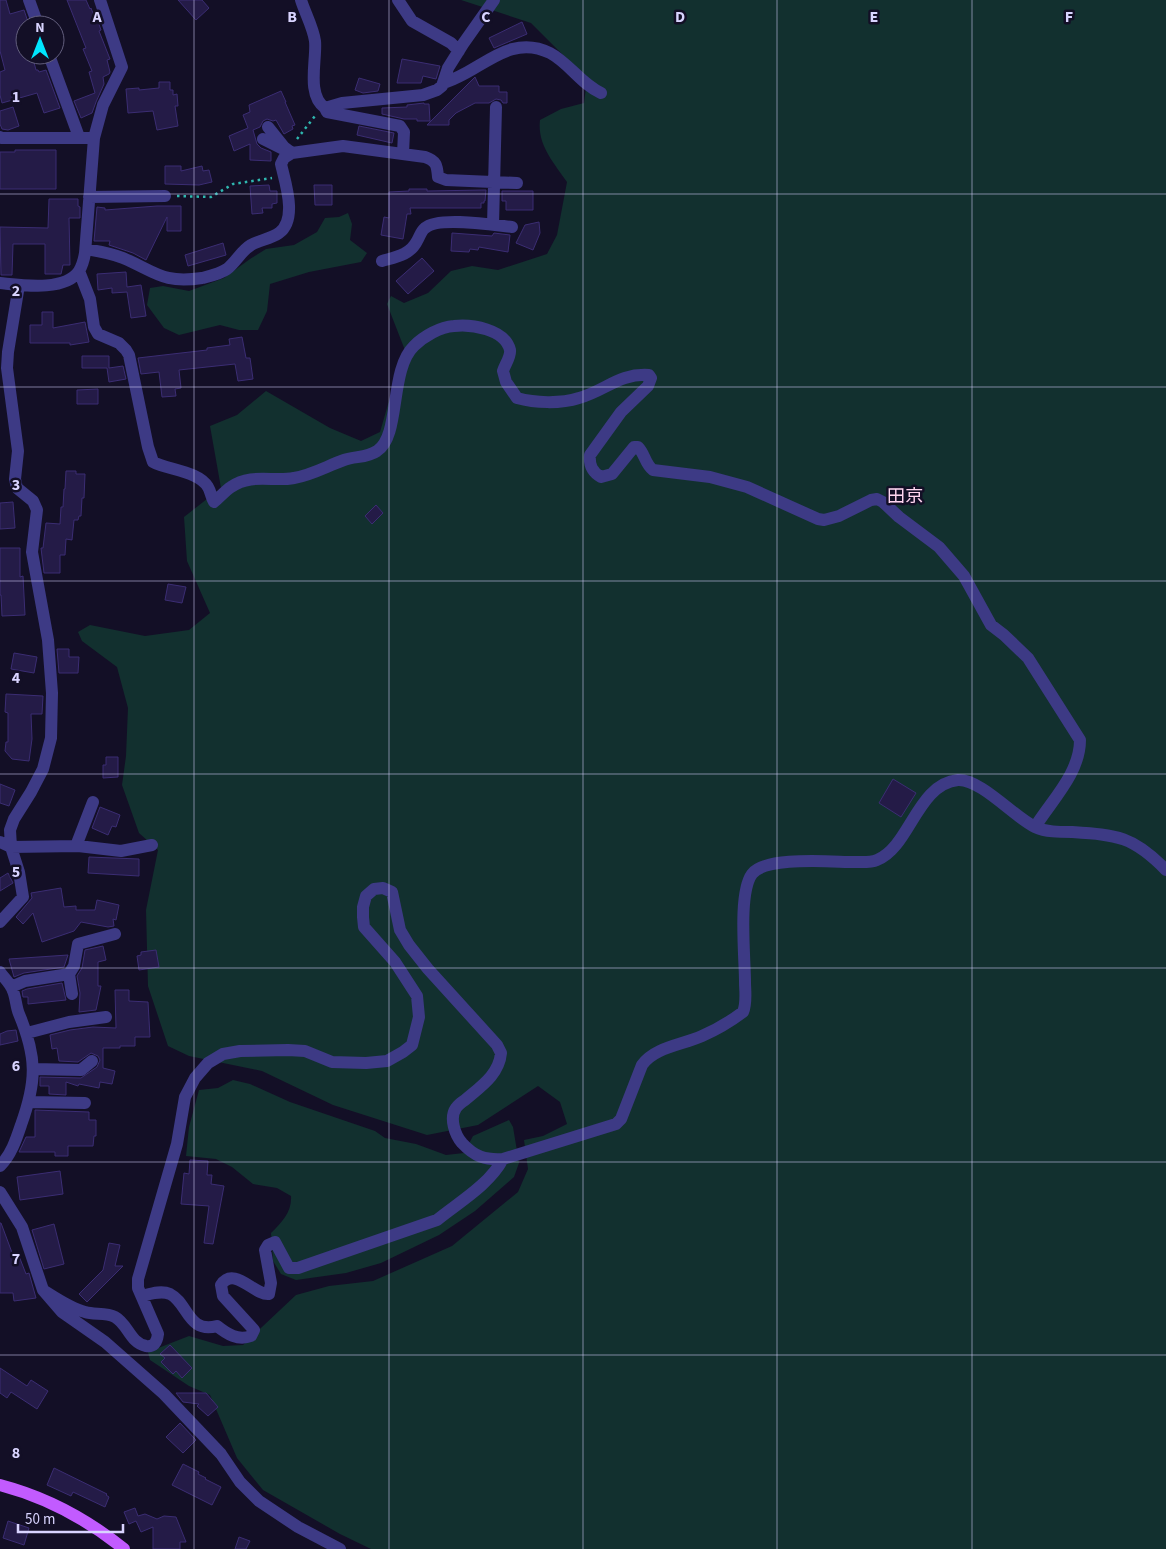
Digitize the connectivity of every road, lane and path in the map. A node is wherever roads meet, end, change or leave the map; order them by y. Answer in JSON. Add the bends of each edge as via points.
{"nodes":[{"id":1,"x":29,"y":0,"type":"edge"},
{"id":2,"x":100,"y":0,"type":"edge"},
{"id":3,"x":301,"y":0,"type":"edge"},
{"id":4,"x":398,"y":0,"type":"edge"},
{"id":5,"x":494,"y":0,"type":"edge"},
{"id":6,"x":34,"y":15,"type":"edge"},
{"id":7,"x":459,"y":51,"type":"junction"},
{"id":8,"x":53,"y":65,"type":"edge"},
{"id":9,"x":443,"y":83,"type":"junction"},
{"id":10,"x":601,"y":93,"type":"dead end"},
{"id":11,"x":496,"y":107,"type":"dead end"},
{"id":12,"x":325,"y":109,"type":"junction"},
{"id":13,"x":268,"y":127,"type":"dead end"},
{"id":14,"x":79,"y":137,"type":"junction"},
{"id":15,"x":94,"y":138,"type":"junction"},
{"id":16,"x":1,"y":139,"type":"edge"},
{"id":17,"x":263,"y":139,"type":"dead end"},
{"id":18,"x":289,"y":151,"type":"junction"},
{"id":19,"x":403,"y":154,"type":"junction"},
{"id":20,"x":284,"y":176,"type":"junction"},
{"id":21,"x":495,"y":182,"type":"junction"},
{"id":22,"x":517,"y":183,"type":"dead end"},
{"id":23,"x":165,"y":196,"type":"joint"},
{"id":24,"x":89,"y":197,"type":"junction"},
{"id":25,"x":493,"y":225,"type":"junction"},
{"id":26,"x":512,"y":227,"type":"dead end"},
{"id":27,"x":86,"y":249,"type":"junction"},
{"id":28,"x":382,"y":261,"type":"dead end"},
{"id":29,"x":79,"y":271,"type":"junction"},
{"id":30,"x":0,"y":283,"type":"edge"},
{"id":31,"x":18,"y":285,"type":"junction"},
{"id":32,"x":92,"y":802,"type":"dead end"},
{"id":33,"x":1035,"y":827,"type":"junction"},
{"id":34,"x":6,"y":844,"type":"edge"},
{"id":35,"x":152,"y":844,"type":"dead end"},
{"id":36,"x":76,"y":846,"type":"junction"},
{"id":37,"x":1166,"y":870,"type":"edge"},
{"id":38,"x":0,"y":922,"type":"edge"},
{"id":39,"x":115,"y":934,"type":"dead end"},
{"id":40,"x":0,"y":972,"type":"edge"},
{"id":41,"x":69,"y":974,"type":"junction"},
{"id":42,"x":10,"y":987,"type":"junction"},
{"id":43,"x":72,"y":994,"type":"dead end"},
{"id":44,"x":106,"y":1017,"type":"dead end"},
{"id":45,"x":27,"y":1033,"type":"junction"},
{"id":46,"x":92,"y":1061,"type":"dead end"},
{"id":47,"x":33,"y":1069,"type":"junction"},
{"id":48,"x":29,"y":1102,"type":"junction"},
{"id":49,"x":85,"y":1103,"type":"dead end"},
{"id":50,"x":503,"y":1159,"type":"junction"},
{"id":51,"x":0,"y":1166,"type":"edge"},
{"id":52,"x":0,"y":1192,"type":"edge"},
{"id":53,"x":43,"y":1290,"type":"junction"},
{"id":54,"x":142,"y":1296,"type":"junction"},
{"id":55,"x":0,"y":1485,"type":"edge"},
{"id":56,"x":124,"y":1549,"type":"edge"},
{"id":57,"x":340,"y":1549,"type":"edge"}],
"edges":[{"from":1,"to":6,"type":"street"},
{"from":2,"to":15,"type":"street","via":[[122,67],[103,105]]},
{"from":3,"to":12,"type":"street","via":[[314,39],[315,92]]},
{"from":4,"to":7,"type":"street","via":[[412,21]]},
{"from":5,"to":7,"type":"street"},
{"from":7,"to":9,"type":"street"},
{"from":8,"to":14,"type":"street"},
{"from":9,"to":10,"type":"street","via":[[458,78],[504,51],[527,47],[551,53]]},
{"from":9,"to":12,"type":"street","via":[[431,94],[342,103]]},
{"from":11,"to":21,"type":"street"},
{"from":12,"to":18,"type":"path","via":[[310,122]]},
{"from":12,"to":19,"type":"street","via":[[400,126],[404,132]]},
{"from":13,"to":18,"type":"street"},
{"from":14,"to":15,"type":"street"},
{"from":14,"to":16,"type":"street"},
{"from":15,"to":24,"type":"street"},
{"from":17,"to":18,"type":"street"},
{"from":18,"to":19,"type":"street","via":[[342,146]]},
{"from":18,"to":20,"type":"street","via":[[282,160]]},
{"from":19,"to":21,"type":"street","via":[[432,160],[436,163],[438,176],[446,180]]},
{"from":20,"to":23,"type":"path","via":[[233,184],[211,197]]},
{"from":20,"to":27,"type":"street","via":[[289,207],[283,229],[246,248],[227,269],[213,276],[168,279],[108,253]]},
{"from":21,"to":22,"type":"street"},
{"from":21,"to":25,"type":"street"},
{"from":23,"to":24,"type":"street"},
{"from":24,"to":27,"type":"street"},
{"from":25,"to":26,"type":"street"},
{"from":25,"to":28,"type":"street","via":[[435,223],[426,226],[411,250]]},
{"from":27,"to":29,"type":"street"},
{"from":29,"to":31,"type":"street","via":[[55,285]]},
{"from":29,"to":33,"type":"street","via":[[98,334],[119,343],[129,355],[153,462],[201,480],[214,502],[243,480],[292,479],[380,450],[389,430],[407,354],[437,330],[454,326],[480,327],[504,339],[510,349],[502,371],[506,382],[517,398],[530,402],[580,398],[623,377],[649,375],[648,386],[620,412],[590,455],[591,467],[601,477],[612,474],[634,447],[638,447],[653,470],[710,477],[747,487],[818,519],[839,516],[870,500],[883,502],[949,557],[972,588],[986,617],[1028,658],[1080,740],[1075,768]]},
{"from":30,"to":31,"type":"street"},
{"from":31,"to":34,"type":"street","via":[[8,352],[8,384],[18,451],[15,479],[17,488],[33,501],[37,510],[32,552],[48,640],[52,693],[51,738],[39,778],[14,818]]},
{"from":32,"to":36,"type":"street"},
{"from":33,"to":37,"type":"street","via":[[1046,831],[1118,837],[1146,851]]},
{"from":33,"to":50,"type":"street","via":[[977,786],[959,780],[939,787],[930,795],[891,849],[876,860],[783,862],[757,868],[745,890],[746,992],[743,1012],[702,1036],[647,1059],[616,1124]]},
{"from":34,"to":36,"type":"street"},
{"from":34,"to":38,"type":"street","via":[[19,872],[24,897]]},
{"from":35,"to":36,"type":"street","via":[[122,851]]},
{"from":39,"to":41,"type":"street","via":[[78,944]]},
{"from":40,"to":42,"type":"street"},
{"from":41,"to":42,"type":"street","via":[[25,981]]},
{"from":41,"to":43,"type":"street"},
{"from":42,"to":45,"type":"street"},
{"from":44,"to":45,"type":"street"},
{"from":45,"to":47,"type":"street"},
{"from":46,"to":47,"type":"street","via":[[82,1070]]},
{"from":47,"to":48,"type":"street"},
{"from":48,"to":49,"type":"street"},
{"from":48,"to":51,"type":"street","via":[[15,1143]]},
{"from":50,"to":54,"type":"street","via":[[498,1169],[481,1185],[437,1220],[298,1268],[289,1268],[275,1242],[268,1245],[265,1250],[271,1283],[269,1294],[264,1295],[238,1279],[230,1278],[221,1285],[223,1296],[254,1330],[251,1336],[234,1337],[217,1326],[201,1326],[188,1317],[170,1294],[161,1292]]},
{"from":50,"to":54,"type":"street","via":[[484,1159],[469,1150],[460,1140],[452,1121],[456,1108],[498,1068],[501,1053],[409,945],[400,930],[392,892],[374,888],[366,896],[363,907],[364,926],[395,962],[417,996],[419,1017],[412,1044],[387,1060],[366,1063],[332,1062],[305,1051],[288,1050],[223,1054],[208,1063],[185,1097],[177,1144],[138,1279]]},
{"from":52,"to":53,"type":"street","via":[[22,1227]]},
{"from":53,"to":54,"type":"street","via":[[85,1312],[109,1314],[138,1343],[154,1345],[158,1334]]},
{"from":53,"to":57,"type":"street","via":[[62,1312],[105,1342],[164,1394],[221,1454],[240,1482],[259,1501]]},
{"from":55,"to":56,"type":"main road","via":[[52,1502],[97,1528]]}]}
